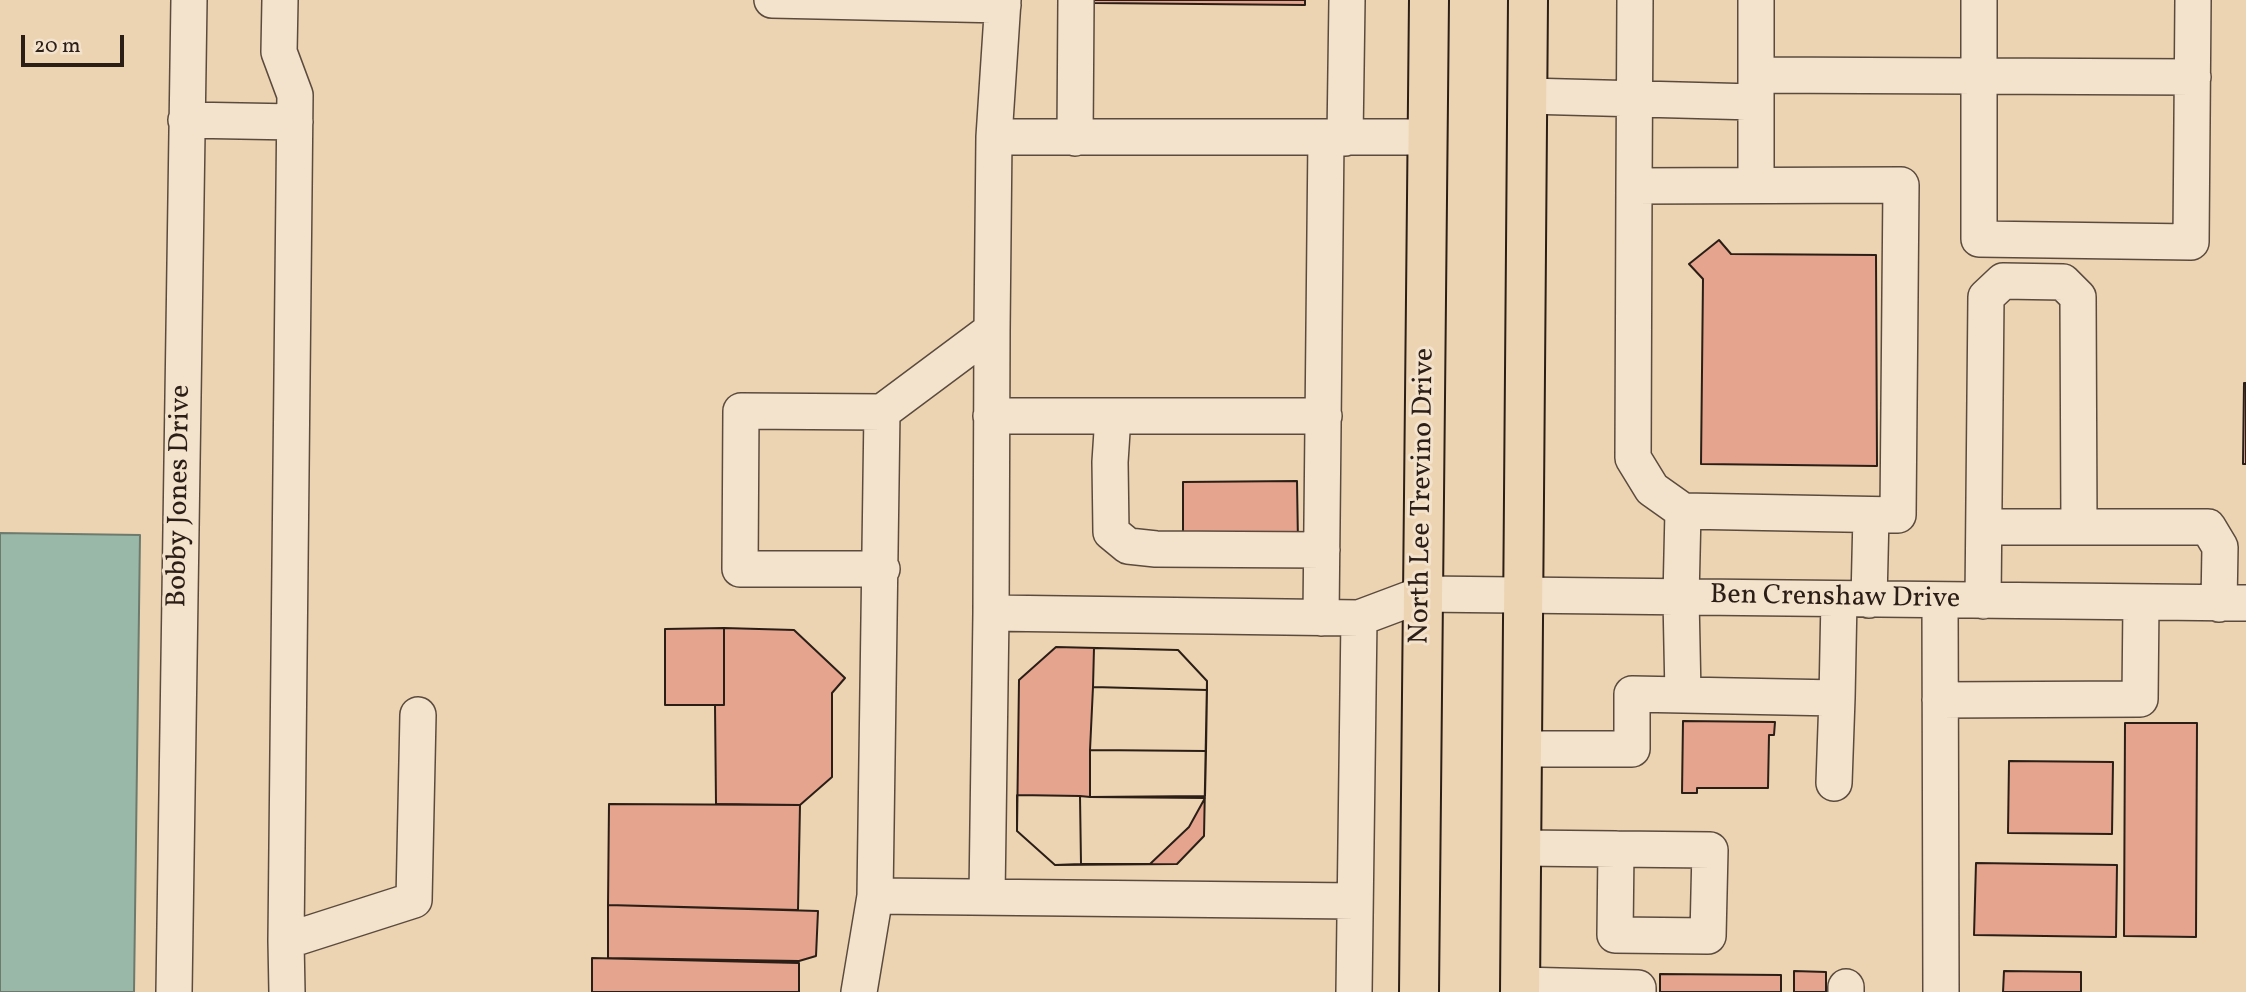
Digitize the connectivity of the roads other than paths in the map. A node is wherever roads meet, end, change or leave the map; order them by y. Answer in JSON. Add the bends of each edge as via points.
{"nodes":[{"id":1,"x":189,"y":0,"type":"edge"},
{"id":2,"x":280,"y":0,"type":"edge"},
{"id":3,"x":772,"y":0,"type":"edge"},
{"id":4,"x":1076,"y":0,"type":"edge"},
{"id":5,"x":1347,"y":0,"type":"edge"},
{"id":6,"x":1429,"y":0,"type":"edge"},
{"id":7,"x":1528,"y":0,"type":"edge"},
{"id":8,"x":1635,"y":0,"type":"edge"},
{"id":9,"x":1756,"y":0,"type":"edge"},
{"id":10,"x":1979,"y":0,"type":"edge"},
{"id":11,"x":2193,"y":0,"type":"edge"},
{"id":12,"x":1003,"y":3,"type":"edge"},
{"id":13,"x":1979,"y":75,"type":"junction"},
{"id":14,"x":2193,"y":76,"type":"junction"},
{"id":15,"x":1756,"y":88,"type":"junction"},
{"id":16,"x":1527,"y":96,"type":"junction"},
{"id":17,"x":1633,"y":99,"type":"junction"},
{"id":18,"x":186,"y":120,"type":"junction"},
{"id":19,"x":295,"y":122,"type":"junction"},
{"id":20,"x":994,"y":137,"type":"junction"},
{"id":21,"x":1428,"y":137,"type":"junction"},
{"id":22,"x":1075,"y":138,"type":"junction"},
{"id":23,"x":1335,"y":138,"type":"junction"},
{"id":24,"x":1634,"y":186,"type":"junction"},
{"id":25,"x":1756,"y":186,"type":"junction"},
{"id":26,"x":992,"y":330,"type":"junction"},
{"id":27,"x":883,"y":412,"type":"junction"},
{"id":28,"x":991,"y":416,"type":"junction"},
{"id":29,"x":1113,"y":416,"type":"junction"},
{"id":30,"x":1324,"y":416,"type":"junction"},
{"id":31,"x":1683,"y":511,"type":"junction"},
{"id":32,"x":1871,"y":515,"type":"junction"},
{"id":33,"x":1984,"y":527,"type":"junction"},
{"id":34,"x":2079,"y":527,"type":"junction"},
{"id":35,"x":1322,"y":550,"type":"junction"},
{"id":36,"x":882,"y":569,"type":"junction"},
{"id":37,"x":1423,"y":594,"type":"junction"},
{"id":38,"x":1524,"y":596,"type":"junction"},
{"id":39,"x":1681,"y":598,"type":"junction"},
{"id":40,"x":1854,"y":600,"type":"junction"},
{"id":41,"x":1940,"y":600,"type":"junction"},
{"id":42,"x":1983,"y":601,"type":"junction"},
{"id":43,"x":2141,"y":602,"type":"junction"},
{"id":44,"x":2232,"y":604,"type":"edge"},
{"id":45,"x":991,"y":612,"type":"junction"},
{"id":46,"x":1321,"y":618,"type":"junction"},
{"id":47,"x":1359,"y":618,"type":"junction"},
{"id":48,"x":1683,"y":695,"type":"junction"},
{"id":49,"x":1837,"y":698,"type":"junction"},
{"id":50,"x":1940,"y":700,"type":"junction"},
{"id":51,"x":418,"y":715,"type":"dead end"},
{"id":52,"x":1523,"y":749,"type":"junction"},
{"id":53,"x":1834,"y":783,"type":"dead end"},
{"id":54,"x":1522,"y":848,"type":"junction"},
{"id":55,"x":1616,"y":849,"type":"dead end"},
{"id":56,"x":875,"y":896,"type":"junction"},
{"id":57,"x":987,"y":896,"type":"junction"},
{"id":58,"x":1355,"y":901,"type":"junction"},
{"id":59,"x":286,"y":941,"type":"junction"},
{"id":60,"x":1520,"y":988,"type":"edge"},
{"id":61,"x":174,"y":992,"type":"edge"},
{"id":62,"x":287,"y":992,"type":"edge"},
{"id":63,"x":859,"y":992,"type":"edge"},
{"id":64,"x":1354,"y":992,"type":"edge"},
{"id":65,"x":1419,"y":992,"type":"edge"},
{"id":66,"x":1638,"y":992,"type":"edge"},
{"id":67,"x":1941,"y":992,"type":"edge"}],
"edges":[{"from":1,"to":18,"type":"street","name":"Bobby Jones Drive"},
{"from":2,"to":19,"type":"street","via":[[279,52],[295,95]]},
{"from":3,"to":12,"type":"street"},
{"from":4,"to":22,"type":"street"},
{"from":5,"to":23,"type":"street"},
{"from":6,"to":21,"type":"main road","name":"North Lee Trevino Drive"},
{"from":7,"to":16,"type":"main road"},
{"from":8,"to":17,"type":"street"},
{"from":9,"to":15,"type":"street"},
{"from":10,"to":13,"type":"street"},
{"from":11,"to":14,"type":"street"},
{"from":12,"to":20,"type":"street"},
{"from":13,"to":14,"type":"street"},
{"from":13,"to":14,"type":"street","via":[[1979,239],[2191,242]]},
{"from":13,"to":15,"type":"street"},
{"from":15,"to":17,"type":"street"},
{"from":15,"to":25,"type":"street"},
{"from":16,"to":17,"type":"street"},
{"from":16,"to":38,"type":"main road"},
{"from":17,"to":24,"type":"street"},
{"from":18,"to":19,"type":"street"},
{"from":18,"to":61,"type":"street","name":"Bobby Jones Drive"},
{"from":19,"to":59,"type":"street"},
{"from":20,"to":22,"type":"street"},
{"from":20,"to":26,"type":"street"},
{"from":21,"to":23,"type":"street"},
{"from":21,"to":37,"type":"main road","name":"North Lee Trevino Drive"},
{"from":22,"to":23,"type":"street"},
{"from":23,"to":30,"type":"street"},
{"from":24,"to":25,"type":"street"},
{"from":24,"to":31,"type":"street","via":[[1633,458],[1652,489]]},
{"from":25,"to":32,"type":"street","via":[[1901,185],[1898,515]]},
{"from":26,"to":27,"type":"street"},
{"from":26,"to":28,"type":"street"},
{"from":27,"to":36,"type":"street"},
{"from":27,"to":36,"type":"street","via":[[741,411],[740,569]]},
{"from":28,"to":29,"type":"street"},
{"from":28,"to":45,"type":"street"},
{"from":29,"to":30,"type":"street"},
{"from":29,"to":35,"type":"street","via":[[1111,532],[1128,546]]},
{"from":30,"to":35,"type":"street"},
{"from":31,"to":32,"type":"street"},
{"from":31,"to":39,"type":"street"},
{"from":32,"to":40,"type":"street"},
{"from":33,"to":34,"type":"street"},
{"from":33,"to":34,"type":"street","via":[[1986,298],[2003,281],[2063,282],[2078,297]]},
{"from":33,"to":42,"type":"street"},
{"from":34,"to":44,"type":"street","via":[[2208,527],[2220,547]]},
{"from":35,"to":46,"type":"street"},
{"from":36,"to":56,"type":"street"},
{"from":37,"to":38,"type":"street","name":"Ben Crenshaw Drive"},
{"from":37,"to":47,"type":"street"},
{"from":37,"to":65,"type":"main road","name":"North Lee Trevino Drive"},
{"from":38,"to":39,"type":"street","name":"Ben Crenshaw Drive"},
{"from":38,"to":52,"type":"main road"},
{"from":39,"to":40,"type":"street","name":"Ben Crenshaw Drive"},
{"from":39,"to":48,"type":"street"},
{"from":40,"to":41,"type":"street","name":"Ben Crenshaw Drive"},
{"from":40,"to":49,"type":"street"},
{"from":41,"to":42,"type":"street","name":"Ben Crenshaw Drive"},
{"from":41,"to":50,"type":"street"},
{"from":42,"to":43,"type":"street","name":"Ben Crenshaw Drive"},
{"from":43,"to":44,"type":"street","name":"Ben Crenshaw Drive"},
{"from":43,"to":50,"type":"street","via":[[2140,699]]},
{"from":45,"to":46,"type":"street"},
{"from":45,"to":57,"type":"street"},
{"from":46,"to":47,"type":"street"},
{"from":47,"to":58,"type":"street"},
{"from":48,"to":49,"type":"street"},
{"from":48,"to":52,"type":"street","via":[[1632,694],[1632,749]]},
{"from":49,"to":53,"type":"street"},
{"from":50,"to":67,"type":"street"},
{"from":51,"to":59,"type":"street","via":[[414,900]]},
{"from":52,"to":54,"type":"main road"},
{"from":54,"to":55,"type":"street"},
{"from":54,"to":60,"type":"main road"},
{"from":56,"to":57,"type":"street"},
{"from":56,"to":63,"type":"street"},
{"from":57,"to":58,"type":"street"},
{"from":58,"to":64,"type":"street"},
{"from":59,"to":62,"type":"street"},
{"from":60,"to":66,"type":"street","via":[[1638,988]]}]}
